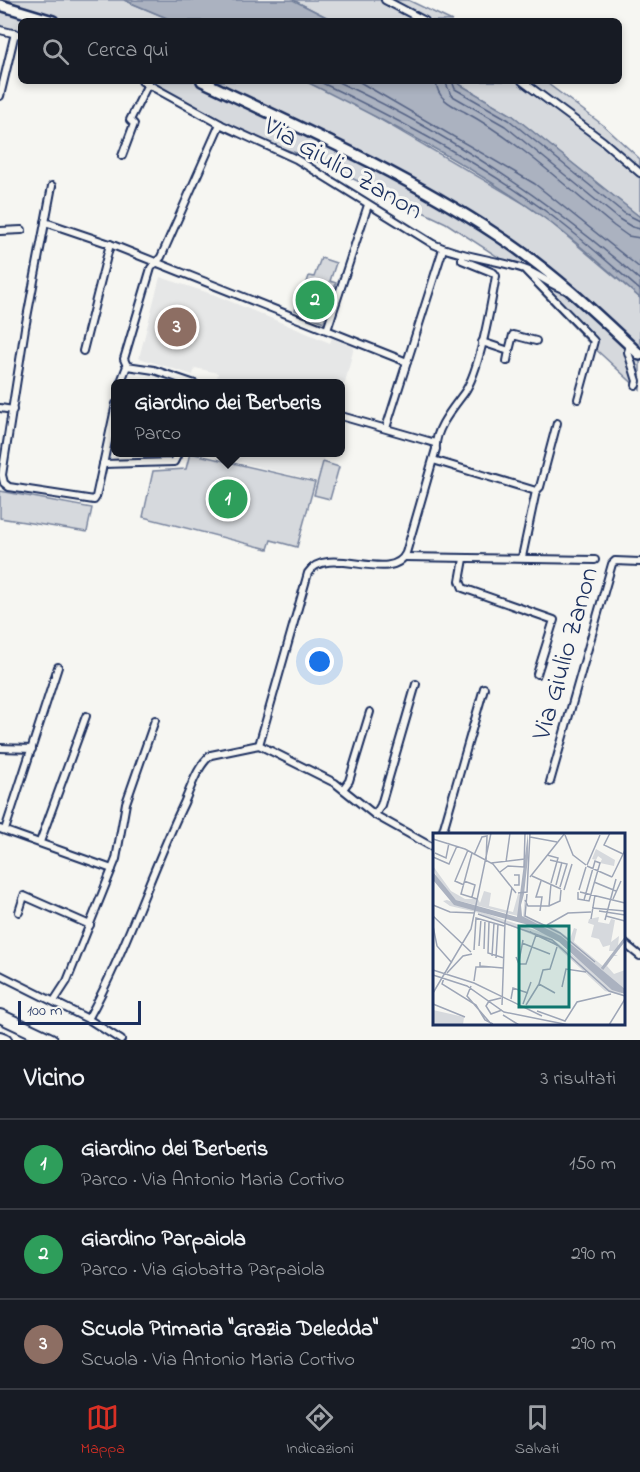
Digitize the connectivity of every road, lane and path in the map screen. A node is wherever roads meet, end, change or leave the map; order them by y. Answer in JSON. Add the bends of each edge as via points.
{"nodes":[{"id":1,"x":386,"y":0,"type":"edge"},
{"id":2,"x":0,"y":5,"type":"edge"},
{"id":3,"x":43,"y":18,"type":"edge"},
{"id":4,"x":419,"y":18,"type":"edge"},
{"id":5,"x":0,"y":30,"type":"edge"},
{"id":6,"x":18,"y":34,"type":"edge"},
{"id":7,"x":144,"y":84,"type":"edge"},
{"id":8,"x":149,"y":84,"type":"edge"},
{"id":9,"x":208,"y":84,"type":"edge"},
{"id":10,"x":526,"y":84,"type":"edge"},
{"id":11,"x":0,"y":96,"type":"edge"},
{"id":12,"x":220,"y":124,"type":"junction"},
{"id":13,"x":122,"y":156,"type":"dead end"},
{"id":14,"x":640,"y":173,"type":"edge"},
{"id":15,"x":52,"y":186,"type":"dead end"},
{"id":16,"x":368,"y":206,"type":"junction"},
{"id":17,"x":45,"y":222,"type":"junction"},
{"id":18,"x":22,"y":230,"type":"dead end"},
{"id":19,"x":0,"y":231,"type":"edge"},
{"id":20,"x":110,"y":244,"type":"junction"},
{"id":21,"x":443,"y":249,"type":"junction"},
{"id":22,"x":462,"y":254,"type":"junction"},
{"id":23,"x":156,"y":263,"type":"junction"},
{"id":24,"x":525,"y":269,"type":"junction"},
{"id":25,"x":568,"y":289,"type":"junction"},
{"id":26,"x":327,"y":330,"type":"junction"},
{"id":27,"x":536,"y":341,"type":"dead end"},
{"id":28,"x":482,"y":342,"type":"junction"},
{"id":29,"x":630,"y":346,"type":"junction"},
{"id":30,"x":83,"y":351,"type":"dead end"},
{"id":31,"x":509,"y":351,"type":"junction"},
{"id":32,"x":640,"y":355,"type":"edge"},
{"id":33,"x":507,"y":361,"type":"dead end"},
{"id":34,"x":407,"y":362,"type":"junction"},
{"id":35,"x":127,"y":366,"type":"junction"},
{"id":36,"x":122,"y":379,"type":"edge"},
{"id":37,"x":180,"y":379,"type":"edge"},
{"id":38,"x":636,"y":385,"type":"dead end"},
{"id":39,"x":578,"y":399,"type":"dead end"},
{"id":40,"x":0,"y":408,"type":"edge"},
{"id":41,"x":13,"y":410,"type":"junction"},
{"id":42,"x":345,"y":417,"type":"edge"},
{"id":43,"x":557,"y":423,"type":"dead end"},
{"id":44,"x":111,"y":427,"type":"edge"},
{"id":45,"x":386,"y":428,"type":"junction"},
{"id":46,"x":435,"y":442,"type":"junction"},
{"id":47,"x":2,"y":456,"type":"edge"},
{"id":48,"x":177,"y":457,"type":"edge"},
{"id":49,"x":433,"y":460,"type":"junction"},
{"id":50,"x":103,"y":464,"type":"junction"},
{"id":51,"x":536,"y":491,"type":"junction"},
{"id":52,"x":404,"y":557,"type":"junction"},
{"id":53,"x":522,"y":557,"type":"junction"},
{"id":54,"x":464,"y":560,"type":"junction"},
{"id":55,"x":595,"y":560,"type":"dead end"},
{"id":56,"x":640,"y":562,"type":"edge"},
{"id":57,"x":58,"y":667,"type":"dead end"},
{"id":58,"x":537,"y":674,"type":"dead end"},
{"id":59,"x":416,"y":684,"type":"dead end"},
{"id":60,"x":484,"y":688,"type":"dead end"},
{"id":61,"x":370,"y":712,"type":"dead end"},
{"id":62,"x":86,"y":716,"type":"dead end"},
{"id":63,"x":155,"y":720,"type":"dead end"},
{"id":64,"x":259,"y":745,"type":"junction"},
{"id":65,"x":0,"y":748,"type":"edge"},
{"id":66,"x":32,"y":749,"type":"junction"},
{"id":67,"x":550,"y":782,"type":"dead end"},
{"id":68,"x":343,"y":789,"type":"junction"},
{"id":69,"x":375,"y":815,"type":"junction"},
{"id":70,"x":2,"y":830,"type":"edge"},
{"id":71,"x":442,"y":833,"type":"edge"},
{"id":72,"x":40,"y":842,"type":"junction"},
{"id":73,"x":433,"y":847,"type":"edge"},
{"id":74,"x":112,"y":869,"type":"junction"},
{"id":75,"x":19,"y":912,"type":"dead end"},
{"id":76,"x":90,"y":925,"type":"junction"},
{"id":77,"x":625,"y":944,"type":"edge"},
{"id":78,"x":640,"y":956,"type":"edge"},
{"id":79,"x":0,"y":975,"type":"edge"},
{"id":80,"x":54,"y":1001,"type":"junction"},
{"id":81,"x":0,"y":1016,"type":"edge"},
{"id":82,"x":88,"y":1019,"type":"junction"},
{"id":83,"x":0,"y":1038,"type":"edge"},
{"id":84,"x":4,"y":1040,"type":"edge"},
{"id":85,"x":51,"y":1040,"type":"edge"},
{"id":86,"x":121,"y":1040,"type":"edge"}],
"edges":[{"from":1,"to":4,"type":"street"},
{"from":2,"to":3,"type":"street"},
{"from":5,"to":6,"type":"street"},
{"from":6,"to":11,"type":"street"},
{"from":7,"to":13,"type":"street","name":"Via Giulio Zanon"},
{"from":8,"to":12,"type":"street","name":"Via Giulio Zanon"},
{"from":9,"to":25,"type":"street","name":"Via Giulio Zanon","via":[[421,189],[505,240]]},
{"from":10,"to":14,"type":"street"},
{"from":12,"to":16,"type":"street","name":"Via Giulio Zanon","via":[[296,159]]},
{"from":12,"to":23,"type":"street"},
{"from":15,"to":17,"type":"street"},
{"from":16,"to":21,"type":"street","name":"Via Giulio Zanon"},
{"from":16,"to":26,"type":"street"},
{"from":17,"to":20,"type":"street"},
{"from":17,"to":41,"type":"street"},
{"from":18,"to":19,"type":"street"},
{"from":20,"to":23,"type":"street"},
{"from":20,"to":30,"type":"street"},
{"from":21,"to":22,"type":"street","name":"Via Giulio Zanon"},
{"from":21,"to":34,"type":"street"},
{"from":22,"to":24,"type":"street","name":"Via Giulio Zanon"},
{"from":22,"to":28,"type":"street","via":[[462,260],[490,269],[496,276]]},
{"from":23,"to":26,"type":"street"},
{"from":23,"to":35,"type":"street","via":[[124,359]]},
{"from":24,"to":25,"type":"street","name":"Via Giulio Zanon","via":[[563,290]]},
{"from":24,"to":39,"type":"street","via":[[594,341]]},
{"from":25,"to":29,"type":"street","name":"Via Giulio Zanon"},
{"from":26,"to":34,"type":"street"},
{"from":27,"to":31,"type":"street","via":[[513,335]]},
{"from":28,"to":31,"type":"street"},
{"from":28,"to":46,"type":"street","via":[[470,383]]},
{"from":29,"to":32,"type":"street","name":"Via Giulio Zanon"},
{"from":29,"to":38,"type":"street"},
{"from":31,"to":33,"type":"street"},
{"from":34,"to":45,"type":"street"},
{"from":35,"to":36,"type":"street"},
{"from":35,"to":37,"type":"street"},
{"from":40,"to":41,"type":"street"},
{"from":41,"to":47,"type":"street"},
{"from":42,"to":45,"type":"street"},
{"from":43,"to":51,"type":"street"},
{"from":44,"to":50,"type":"street"},
{"from":45,"to":46,"type":"street"},
{"from":46,"to":49,"type":"street"},
{"from":47,"to":50,"type":"street","via":[[2,479],[9,487],[89,501],[96,497]]},
{"from":48,"to":50,"type":"street","via":[[174,462]]},
{"from":49,"to":51,"type":"street"},
{"from":49,"to":52,"type":"street"},
{"from":51,"to":53,"type":"street"},
{"from":52,"to":54,"type":"street"},
{"from":52,"to":64,"type":"street","via":[[387,565],[328,561],[312,566]]},
{"from":53,"to":54,"type":"street"},
{"from":53,"to":55,"type":"street"},
{"from":54,"to":58,"type":"street","via":[[460,581],[463,588],[554,620]]},
{"from":56,"to":67,"type":"street","name":"Via Giulio Zanon","via":[[612,564]]},
{"from":57,"to":66,"type":"street"},
{"from":59,"to":69,"type":"street"},
{"from":60,"to":71,"type":"street"},
{"from":61,"to":68,"type":"street","via":[[349,781]]},
{"from":62,"to":72,"type":"street"},
{"from":63,"to":74,"type":"street","via":[[126,803]]},
{"from":64,"to":68,"type":"street"},
{"from":64,"to":82,"type":"street","via":[[207,758],[172,827],[108,981]]},
{"from":65,"to":66,"type":"street"},
{"from":66,"to":70,"type":"street"},
{"from":68,"to":69,"type":"street"},
{"from":69,"to":73,"type":"street"},
{"from":70,"to":72,"type":"street"},
{"from":72,"to":74,"type":"street"},
{"from":74,"to":76,"type":"street"},
{"from":75,"to":76,"type":"street","via":[[24,896]]},
{"from":76,"to":80,"type":"street","via":[[67,981]]},
{"from":77,"to":78,"type":"street"},
{"from":79,"to":80,"type":"street"},
{"from":80,"to":82,"type":"street"},
{"from":81,"to":85,"type":"highway"},
{"from":82,"to":86,"type":"street"},
{"from":83,"to":84,"type":"highway"}]}
